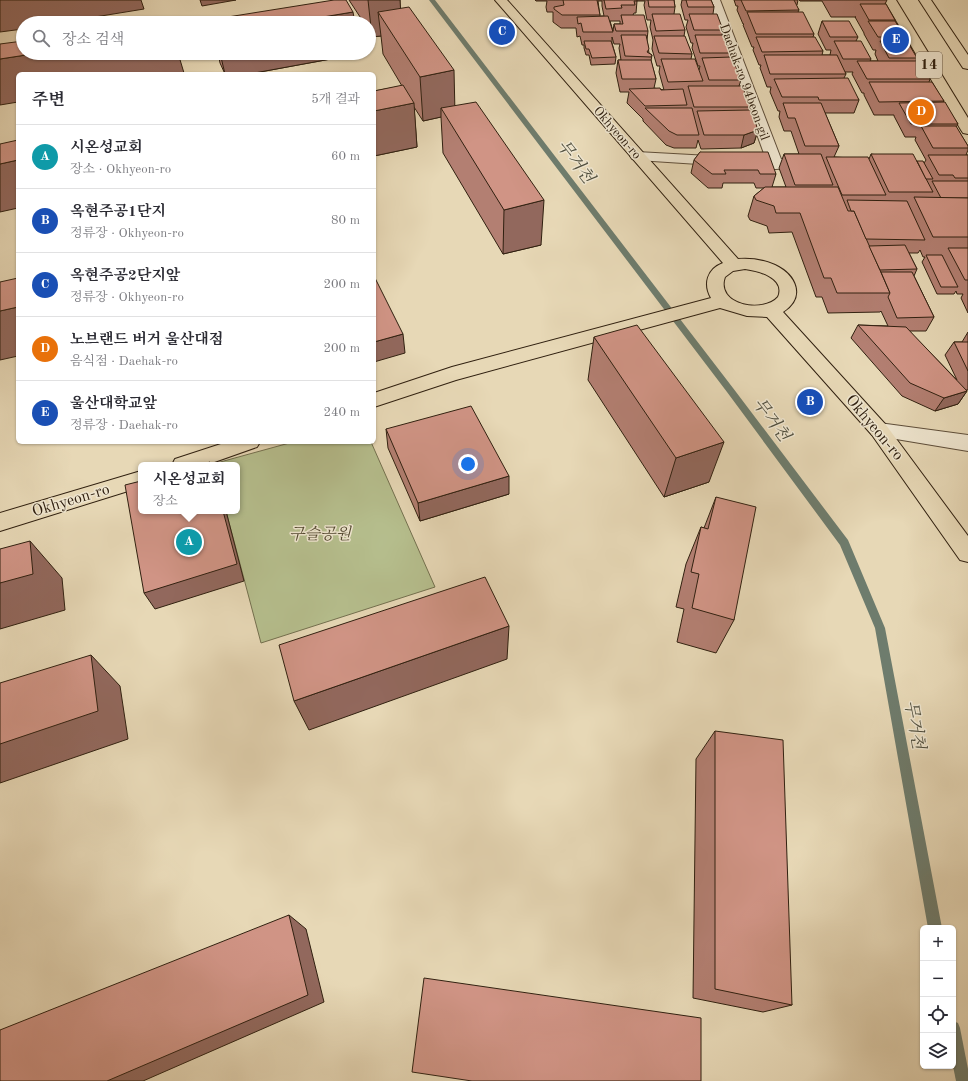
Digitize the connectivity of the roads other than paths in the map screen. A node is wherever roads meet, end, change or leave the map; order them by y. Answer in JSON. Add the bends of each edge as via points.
{"nodes":[{"id":1,"x":501,"y":0,"type":"edge"},
{"id":2,"x":714,"y":0,"type":"edge"},
{"id":3,"x":890,"y":0,"type":"edge"},
{"id":4,"x":925,"y":0,"type":"edge"},
{"id":5,"x":917,"y":44,"type":"junction"},
{"id":6,"x":954,"y":44,"type":"junction"},
{"id":7,"x":968,"y":66,"type":"edge"},
{"id":8,"x":968,"y":130,"type":"edge"},
{"id":9,"x":636,"y":156,"type":"junction"},
{"id":10,"x":775,"y":164,"type":"junction"},
{"id":11,"x":829,"y":164,"type":"edge"},
{"id":12,"x":734,"y":265,"type":"junction"},
{"id":13,"x":723,"y":301,"type":"junction"},
{"id":14,"x":771,"y":310,"type":"junction"},
{"id":15,"x":376,"y":399,"type":"edge"},
{"id":16,"x":880,"y":430,"type":"junction"},
{"id":17,"x":968,"y":443,"type":"edge"},
{"id":18,"x":244,"y":444,"type":"edge"},
{"id":19,"x":191,"y":462,"type":"edge"},
{"id":20,"x":138,"y":480,"type":"edge"},
{"id":21,"x":0,"y":522,"type":"edge"},
{"id":22,"x":968,"y":553,"type":"edge"}],
"edges":[{"from":1,"to":9,"type":"main road","name":"Okhyeon-ro"},
{"from":2,"to":10,"type":"street","name":"Daehak-ro 94beon-gil"},
{"from":3,"to":5,"type":"main road","number":"14"},
{"from":4,"to":6,"type":"main road","number":"14"},
{"from":5,"to":6,"type":"main road","via":[[910,22],[920,20],[938,26]]},
{"from":5,"to":8,"type":"main road","number":"14"},
{"from":6,"to":7,"type":"main road","number":"14"},
{"from":9,"to":10,"type":"street"},
{"from":9,"to":12,"type":"main road","name":"Okhyeon-ro"},
{"from":10,"to":11,"type":"street"},
{"from":12,"to":13,"type":"main road","via":[[724,269],[714,281]]},
{"from":12,"to":14,"type":"main road","via":[[745,264],[770,270],[786,283],[788,300]]},
{"from":13,"to":14,"type":"main road","via":[[748,311]]},
{"from":13,"to":15,"type":"main road","via":[[452,374]]},
{"from":14,"to":16,"type":"main road","name":"Okhyeon-ro"},
{"from":16,"to":17,"type":"street"},
{"from":16,"to":22,"type":"main road","name":"Okhyeon-ro"},
{"from":18,"to":19,"type":"main road"},
{"from":20,"to":21,"type":"main road","name":"Okhyeon-ro"}]}
